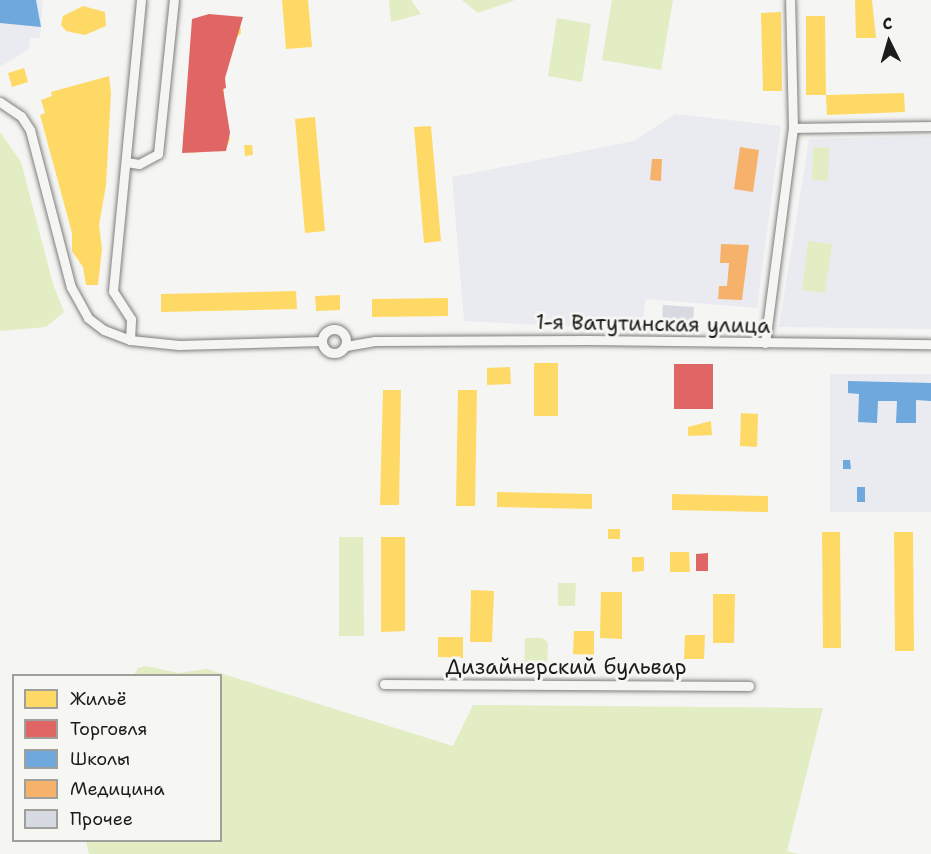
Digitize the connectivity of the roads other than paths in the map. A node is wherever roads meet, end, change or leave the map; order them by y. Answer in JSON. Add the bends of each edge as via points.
{"nodes":[{"id":1,"x":141,"y":0,"type":"edge"},
{"id":2,"x":174,"y":0,"type":"edge"},
{"id":3,"x":790,"y":0,"type":"edge"},
{"id":4,"x":0,"y":102,"type":"edge"},
{"id":5,"x":931,"y":126,"type":"edge"},
{"id":6,"x":793,"y":128,"type":"junction"},
{"id":7,"x":126,"y":162,"type":"junction"},
{"id":8,"x":344,"y":334,"type":"junction"},
{"id":9,"x":130,"y":340,"type":"junction"},
{"id":10,"x":322,"y":341,"type":"junction"},
{"id":11,"x":375,"y":341,"type":"junction"},
{"id":12,"x":765,"y":343,"type":"junction"},
{"id":13,"x":931,"y":344,"type":"edge"},
{"id":14,"x":346,"y":346,"type":"junction"},
{"id":15,"x":384,"y":684,"type":"dead end"},
{"id":16,"x":749,"y":686,"type":"dead end"}],
"edges":[{"from":1,"to":7,"type":"street"},
{"from":2,"to":7,"type":"street","via":[[158,154],[151,161]]},
{"from":3,"to":6,"type":"street"},
{"from":4,"to":9,"type":"street","via":[[21,116],[30,130],[75,295],[88,318],[113,336]]},
{"from":5,"to":6,"type":"street"},
{"from":6,"to":12,"type":"street"},
{"from":7,"to":9,"type":"street","via":[[113,291],[131,320]]},
{"from":8,"to":10,"type":"street","via":[[333,329]]},
{"from":8,"to":11,"type":"street","name":"1-я Ватутинская улица"},
{"from":8,"to":14,"type":"street"},
{"from":9,"to":10,"type":"street","via":[[179,345]]},
{"from":10,"to":14,"type":"street","via":[[324,349],[332,353]]},
{"from":11,"to":12,"type":"street","name":"1-я Ватутинская улица"},
{"from":11,"to":14,"type":"street","name":"1-я Ватутинская улица"},
{"from":12,"to":13,"type":"street","name":"1-я Ватутинская улица"},
{"from":15,"to":16,"type":"street","name":"Дизайнерский бульвар"}]}
